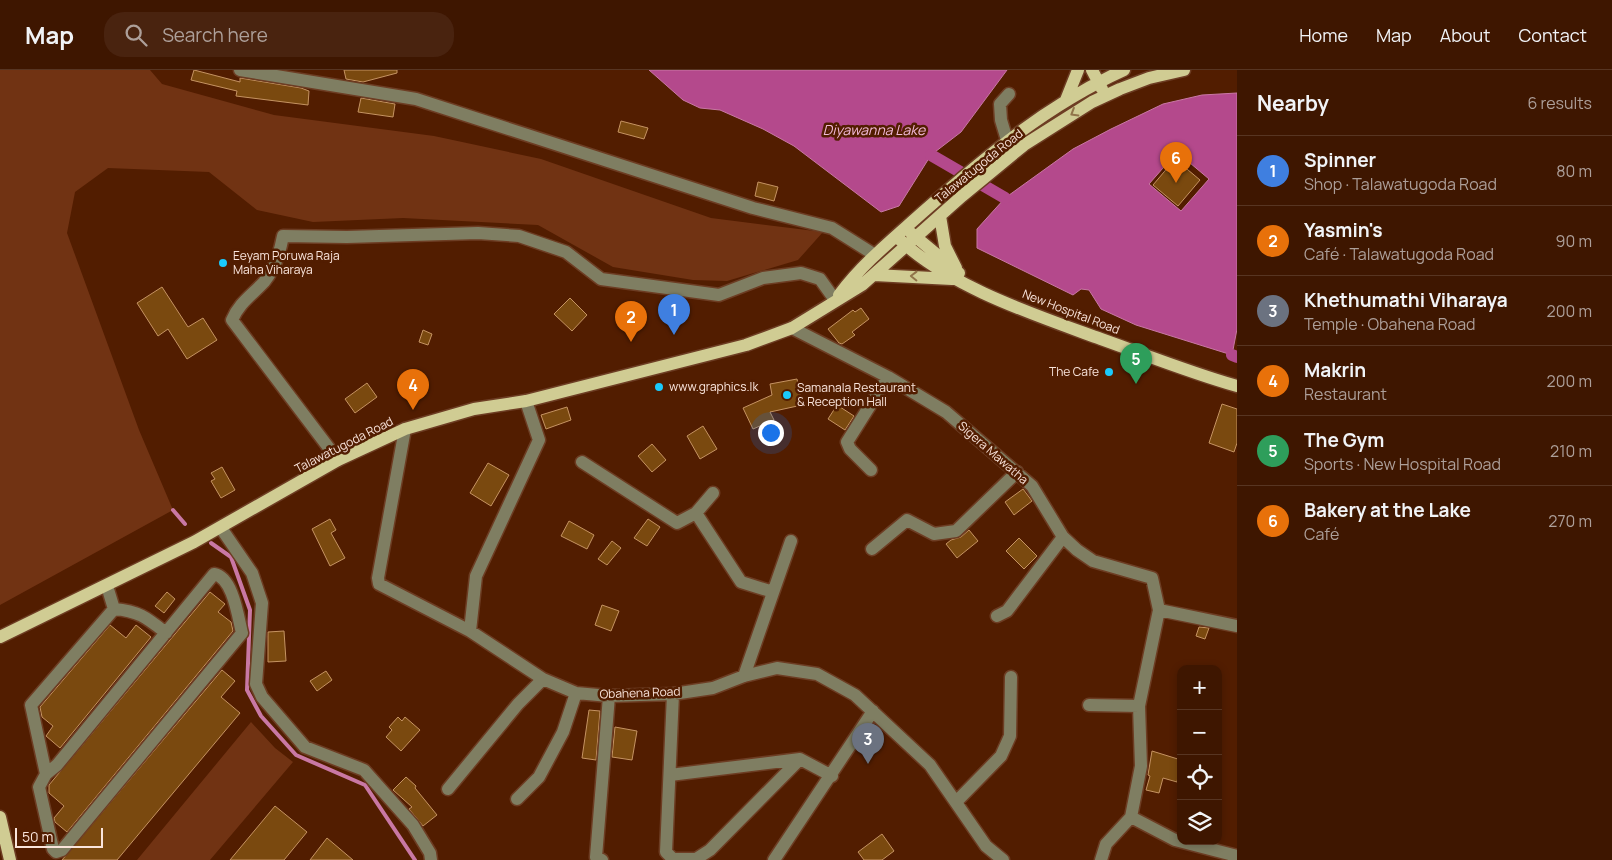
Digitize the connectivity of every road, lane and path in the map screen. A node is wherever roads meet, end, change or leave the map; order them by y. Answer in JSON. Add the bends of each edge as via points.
{"nodes":[{"id":1,"x":240,"y":70,"type":"edge"},
{"id":2,"x":1078,"y":70,"type":"edge"},
{"id":3,"x":1184,"y":70,"type":"edge"},
{"id":4,"x":1116,"y":72,"type":"edge"},
{"id":5,"x":1095,"y":76,"type":"edge"},
{"id":6,"x":1120,"y":89,"type":"junction"},
{"id":7,"x":1009,"y":94,"type":"dead end"},
{"id":8,"x":1104,"y":96,"type":"junction"},
{"id":9,"x":1066,"y":100,"type":"junction"},
{"id":10,"x":1004,"y":142,"type":"junction"},
{"id":11,"x":940,"y":216,"type":"junction"},
{"id":12,"x":901,"y":232,"type":"junction"},
{"id":13,"x":911,"y":242,"type":"junction"},
{"id":14,"x":875,"y":255,"type":"junction"},
{"id":15,"x":874,"y":275,"type":"junction"},
{"id":16,"x":957,"y":277,"type":"junction"},
{"id":17,"x":835,"y":300,"type":"junction"},
{"id":18,"x":792,"y":328,"type":"junction"},
{"id":19,"x":888,"y":377,"type":"junction"},
{"id":20,"x":1237,"y":386,"type":"edge"},
{"id":21,"x":526,"y":400,"type":"junction"},
{"id":22,"x":405,"y":430,"type":"junction"},
{"id":23,"x":338,"y":460,"type":"junction"},
{"id":24,"x":582,"y":462,"type":"dead end"},
{"id":25,"x":871,"y":470,"type":"dead end"},
{"id":26,"x":1017,"y":472,"type":"junction"},
{"id":27,"x":713,"y":493,"type":"dead end"},
{"id":28,"x":696,"y":513,"type":"junction"},
{"id":29,"x":221,"y":528,"type":"junction"},
{"id":30,"x":1063,"y":537,"type":"junction"},
{"id":31,"x":791,"y":541,"type":"dead end"},
{"id":32,"x":872,"y":549,"type":"dead end"},
{"id":33,"x":108,"y":586,"type":"junction"},
{"id":34,"x":773,"y":592,"type":"junction"},
{"id":35,"x":114,"y":609,"type":"junction"},
{"id":36,"x":1159,"y":610,"type":"junction"},
{"id":37,"x":997,"y":616,"type":"dead end"},
{"id":38,"x":1237,"y":626,"type":"edge"},
{"id":39,"x":470,"y":631,"type":"junction"},
{"id":40,"x":166,"y":633,"type":"junction"},
{"id":41,"x":0,"y":637,"type":"edge"},
{"id":42,"x":744,"y":676,"type":"junction"},
{"id":43,"x":1011,"y":676,"type":"dead end"},
{"id":44,"x":543,"y":679,"type":"junction"},
{"id":45,"x":576,"y":693,"type":"junction"},
{"id":46,"x":673,"y":694,"type":"junction"},
{"id":47,"x":609,"y":696,"type":"junction"},
{"id":48,"x":1089,"y":704,"type":"dead end"},
{"id":49,"x":1138,"y":706,"type":"junction"},
{"id":50,"x":873,"y":711,"type":"junction"},
{"id":51,"x":800,"y":759,"type":"junction"},
{"id":52,"x":46,"y":774,"type":"junction"},
{"id":53,"x":670,"y":775,"type":"junction"},
{"id":54,"x":832,"y":776,"type":"junction"},
{"id":55,"x":448,"y":789,"type":"dead end"},
{"id":56,"x":517,"y":799,"type":"dead end"},
{"id":57,"x":956,"y":802,"type":"junction"},
{"id":58,"x":0,"y":817,"type":"edge"},
{"id":59,"x":1131,"y":817,"type":"junction"},
{"id":60,"x":666,"y":856,"type":"edge"},
{"id":61,"x":1237,"y":856,"type":"edge"},
{"id":62,"x":10,"y":860,"type":"edge"},
{"id":63,"x":431,"y":860,"type":"edge"},
{"id":64,"x":602,"y":860,"type":"edge"},
{"id":65,"x":774,"y":860,"type":"edge"},
{"id":66,"x":1003,"y":860,"type":"edge"},
{"id":67,"x":1101,"y":860,"type":"edge"}],
"edges":[{"from":1,"to":14,"type":"street","via":[[416,100],[753,208],[832,228]]},
{"from":2,"to":9,"type":"main road"},
{"from":3,"to":6,"type":"main road","name":"Talawatugoda Road"},
{"from":4,"to":5,"type":"main road","name":"Talawatugoda Road"},
{"from":4,"to":6,"type":"main road"},
{"from":5,"to":8,"type":"main road"},
{"from":5,"to":9,"type":"main road","name":"Talawatugoda Road"},
{"from":6,"to":8,"type":"main road","name":"Talawatugoda Road"},
{"from":7,"to":10,"type":"street","via":[[1000,104]]},
{"from":8,"to":11,"type":"main road","name":"Talawatugoda Road","one_way":true,"via":[[1010,156]]},
{"from":9,"to":10,"type":"main road","name":"Talawatugoda Road"},
{"from":10,"to":12,"type":"main road","name":"Talawatugoda Road"},
{"from":11,"to":13,"type":"main road","name":"Talawatugoda Road"},
{"from":11,"to":16,"type":"main road","via":[[945,246]]},
{"from":12,"to":13,"type":"main road","name":"New Hospital Road"},
{"from":12,"to":14,"type":"main road","name":"Talawatugoda Road"},
{"from":13,"to":15,"type":"main road","name":"Talawatugoda Road"},
{"from":13,"to":16,"type":"main road","name":"New Hospital Road"},
{"from":14,"to":17,"type":"main road","name":"Talawatugoda Road"},
{"from":16,"to":15,"type":"main road","one_way":true},
{"from":15,"to":17,"type":"main road","name":"Talawatugoda Road"},
{"from":16,"to":20,"type":"main road","name":"New Hospital Road","via":[[1054,322]]},
{"from":17,"to":18,"type":"main road","name":"Talawatugoda Road"},
{"from":17,"to":23,"type":"street","via":[[820,279],[801,274],[763,278],[719,295],[601,279],[566,252],[519,236],[478,232],[283,236],[279,256],[265,281],[237,308],[232,320]]},
{"from":18,"to":19,"type":"street","name":"Sigera Mawatha"},
{"from":18,"to":21,"type":"main road","name":"Talawatugoda Road","via":[[746,345]]},
{"from":19,"to":25,"type":"street","via":[[847,442]]},
{"from":19,"to":26,"type":"street","name":"Sigera Mawatha","via":[[946,412]]},
{"from":21,"to":22,"type":"main road","name":"Talawatugoda Road","via":[[474,409]]},
{"from":21,"to":39,"type":"street","via":[[539,440],[476,576]]},
{"from":22,"to":23,"type":"main road","name":"Talawatugoda Road"},
{"from":22,"to":39,"type":"street","name":"Obahena Road","via":[[379,584]]},
{"from":23,"to":29,"type":"main road","name":"Talawatugoda Road"},
{"from":24,"to":28,"type":"street","via":[[677,523]]},
{"from":26,"to":30,"type":"street","name":"Sigera Mawatha","via":[[1032,486]]},
{"from":26,"to":32,"type":"street","via":[[956,531],[934,534],[908,520]]},
{"from":27,"to":28,"type":"street"},
{"from":28,"to":34,"type":"street","via":[[741,582]]},
{"from":29,"to":33,"type":"main road","name":"Talawatugoda Road"},
{"from":29,"to":63,"type":"street","via":[[252,573],[262,603],[256,684],[262,697],[305,747],[364,770],[413,826]]},
{"from":30,"to":36,"type":"street","name":"Sigera Mawatha","via":[[1093,561],[1152,578]]},
{"from":30,"to":37,"type":"street","via":[[1007,611]]},
{"from":31,"to":34,"type":"street"},
{"from":33,"to":35,"type":"street"},
{"from":33,"to":41,"type":"main road","name":"Talawatugoda Road"},
{"from":34,"to":42,"type":"street"},
{"from":35,"to":40,"type":"street","via":[[143,615]]},
{"from":35,"to":52,"type":"street","via":[[31,705]]},
{"from":36,"to":38,"type":"street"},
{"from":36,"to":49,"type":"street","name":"Sigera Mawatha"},
{"from":39,"to":44,"type":"street","name":"Obahena Road"},
{"from":40,"to":52,"type":"street","via":[[57,765]]},
{"from":40,"to":52,"type":"street","via":[[214,574],[221,575],[228,582],[242,633],[62,850],[56,852],[39,787]]},
{"from":42,"to":46,"type":"street","name":"Obahena Road","via":[[713,688]]},
{"from":42,"to":50,"type":"street","name":"Obahena Road","via":[[777,668],[818,674],[855,695]]},
{"from":43,"to":57,"type":"street","via":[[1010,736],[1007,743],[1001,756]]},
{"from":44,"to":45,"type":"street","name":"Obahena Road"},
{"from":44,"to":55,"type":"street","via":[[518,704]]},
{"from":45,"to":47,"type":"street","name":"Obahena Road"},
{"from":45,"to":56,"type":"street","via":[[563,732],[539,777]]},
{"from":46,"to":47,"type":"street","name":"Obahena Road"},
{"from":46,"to":53,"type":"street"},
{"from":47,"to":64,"type":"street","via":[[596,857]]},
{"from":48,"to":49,"type":"street"},
{"from":49,"to":59,"type":"street","name":"Sigera Mawatha","via":[[1141,766]]},
{"from":50,"to":54,"type":"street"},
{"from":50,"to":57,"type":"street","name":"Obahena Road","via":[[930,765]]},
{"from":51,"to":53,"type":"street"},
{"from":51,"to":54,"type":"street"},
{"from":51,"to":60,"type":"street","via":[[710,850],[696,859]]},
{"from":53,"to":60,"type":"street"},
{"from":54,"to":65,"type":"street"},
{"from":57,"to":66,"type":"street","name":"Obahena Road","via":[[986,846]]},
{"from":58,"to":62,"type":"main road"},
{"from":59,"to":61,"type":"street","via":[[1175,840]]},
{"from":59,"to":67,"type":"street","via":[[1106,844]]}]}
